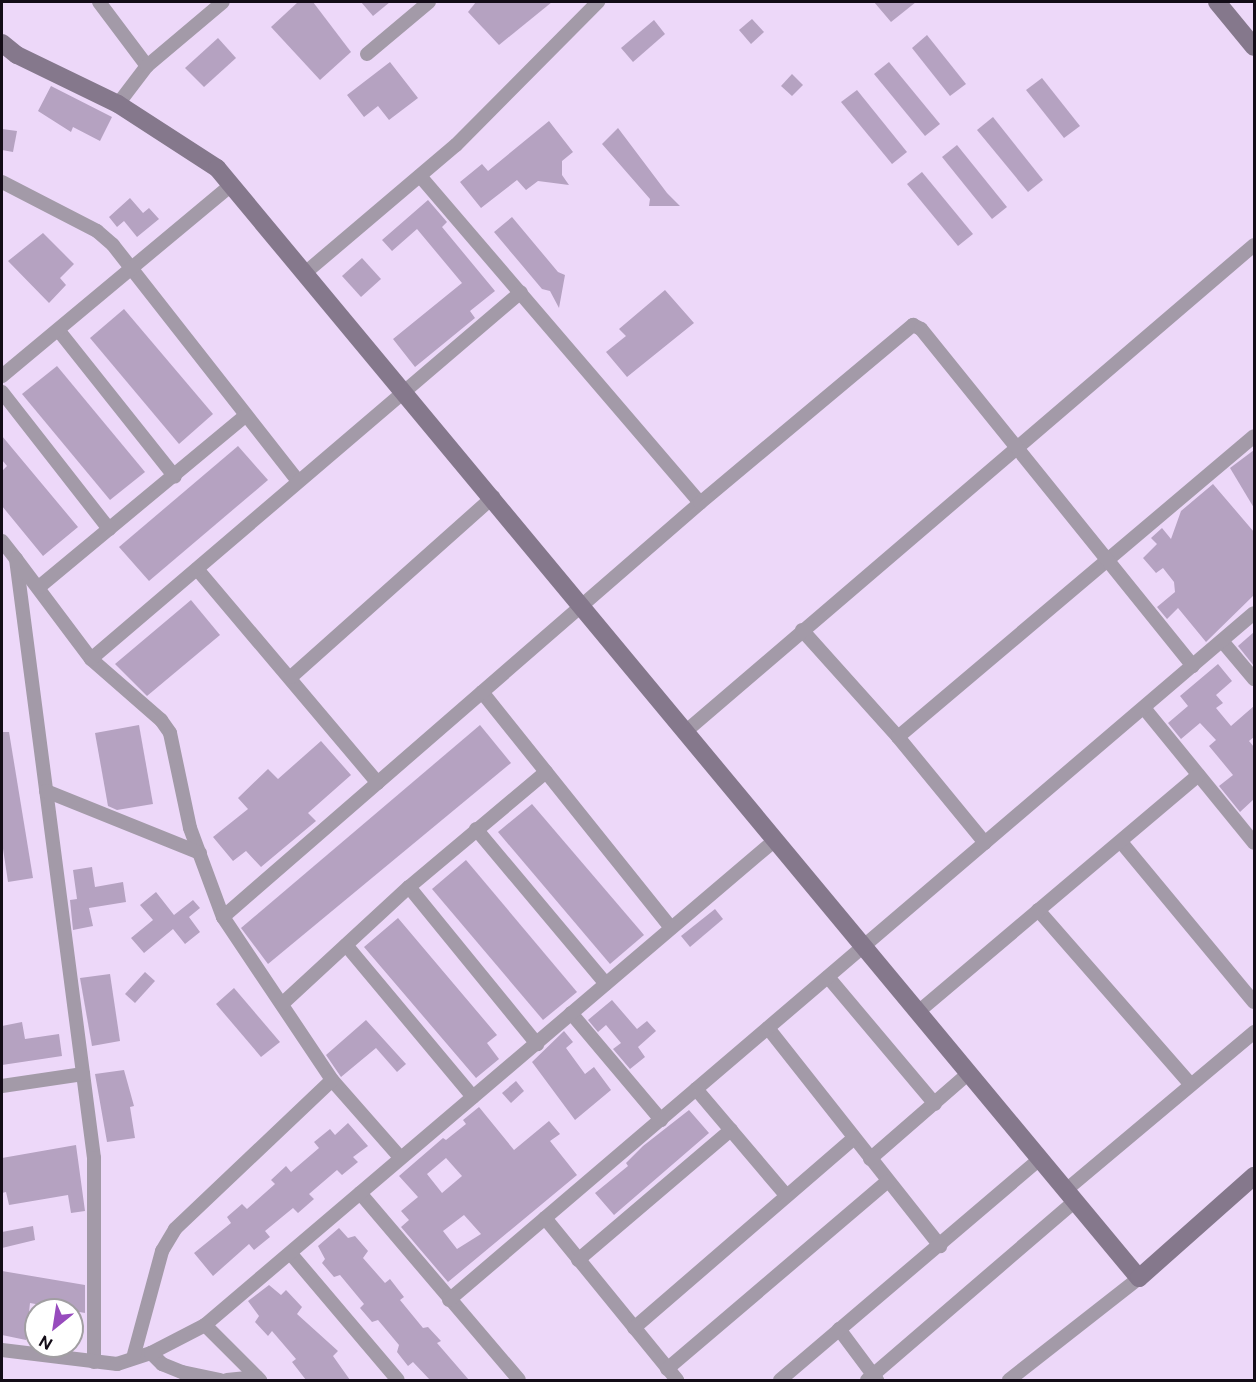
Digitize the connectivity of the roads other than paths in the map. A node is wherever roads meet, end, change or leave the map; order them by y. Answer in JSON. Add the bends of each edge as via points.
{"nodes":[{"id":1,"x":99,"y":2,"type":"edge"},
{"id":2,"x":223,"y":2,"type":"edge"},
{"id":3,"x":429,"y":2,"type":"edge"},
{"id":4,"x":598,"y":2,"type":"edge"},
{"id":5,"x":1217,"y":2,"type":"edge"},
{"id":6,"x":2,"y":43,"type":"edge"},
{"id":7,"x":1254,"y":47,"type":"edge"},
{"id":8,"x":9,"y":54,"type":"edge"},
{"id":9,"x":367,"y":54,"type":"dead end"},
{"id":10,"x":147,"y":66,"type":"junction"},
{"id":11,"x":118,"y":104,"type":"junction"},
{"id":12,"x":420,"y":176,"type":"junction"},
{"id":13,"x":2,"y":182,"type":"edge"},
{"id":14,"x":231,"y":184,"type":"junction"},
{"id":15,"x":1253,"y":249,"type":"edge"},
{"id":16,"x":128,"y":267,"type":"junction"},
{"id":17,"x":305,"y":273,"type":"junction"},
{"id":18,"x":521,"y":292,"type":"junction"},
{"id":19,"x":59,"y":331,"type":"junction"},
{"id":20,"x":2,"y":376,"type":"edge"},
{"id":21,"x":2,"y":392,"type":"edge"},
{"id":22,"x":405,"y":392,"type":"junction"},
{"id":23,"x":245,"y":416,"type":"junction"},
{"id":24,"x":1254,"y":436,"type":"edge"},
{"id":25,"x":1014,"y":448,"type":"junction"},
{"id":26,"x":175,"y":477,"type":"junction"},
{"id":27,"x":298,"y":481,"type":"junction"},
{"id":28,"x":493,"y":497,"type":"junction"},
{"id":29,"x":700,"y":503,"type":"junction"},
{"id":30,"x":109,"y":529,"type":"junction"},
{"id":31,"x":2,"y":541,"type":"edge"},
{"id":32,"x":1108,"y":558,"type":"junction"},
{"id":33,"x":16,"y":559,"type":"junction"},
{"id":34,"x":197,"y":569,"type":"junction"},
{"id":35,"x":39,"y":587,"type":"junction"},
{"id":36,"x":580,"y":606,"type":"junction"},
{"id":37,"x":1254,"y":613,"type":"edge"},
{"id":38,"x":802,"y":630,"type":"junction"},
{"id":39,"x":1222,"y":641,"type":"junction"},
{"id":40,"x":91,"y":659,"type":"junction"},
{"id":41,"x":1193,"y":666,"type":"junction"},
{"id":42,"x":291,"y":677,"type":"junction"},
{"id":43,"x":1254,"y":679,"type":"edge"},
{"id":44,"x":482,"y":692,"type":"junction"},
{"id":45,"x":1144,"y":708,"type":"junction"},
{"id":46,"x":685,"y":732,"type":"junction"},
{"id":47,"x":898,"y":737,"type":"junction"},
{"id":48,"x":546,"y":772,"type":"junction"},
{"id":49,"x":1198,"y":775,"type":"junction"},
{"id":50,"x":378,"y":783,"type":"junction"},
{"id":51,"x":46,"y":790,"type":"junction"},
{"id":52,"x":476,"y":829,"type":"junction"},
{"id":53,"x":775,"y":840,"type":"junction"},
{"id":54,"x":1120,"y":842,"type":"junction"},
{"id":55,"x":985,"y":843,"type":"junction"},
{"id":56,"x":1254,"y":843,"type":"edge"},
{"id":57,"x":200,"y":853,"type":"junction"},
{"id":58,"x":409,"y":887,"type":"junction"},
{"id":59,"x":1038,"y":910,"type":"junction"},
{"id":60,"x":224,"y":917,"type":"junction"},
{"id":61,"x":671,"y":928,"type":"junction"},
{"id":62,"x":346,"y":945,"type":"junction"},
{"id":63,"x":863,"y":947,"type":"junction"},
{"id":64,"x":828,"y":977,"type":"junction"},
{"id":65,"x":606,"y":984,"type":"junction"},
{"id":66,"x":1254,"y":1002,"type":"edge"},
{"id":67,"x":282,"y":1004,"type":"junction"},
{"id":68,"x":918,"y":1012,"type":"junction"},
{"id":69,"x":571,"y":1013,"type":"junction"},
{"id":70,"x":768,"y":1028,"type":"junction"},
{"id":71,"x":1254,"y":1032,"type":"edge"},
{"id":72,"x":537,"y":1044,"type":"junction"},
{"id":73,"x":969,"y":1073,"type":"junction"},
{"id":74,"x":83,"y":1074,"type":"junction"},
{"id":75,"x":332,"y":1080,"type":"junction"},
{"id":76,"x":1191,"y":1085,"type":"junction"},
{"id":77,"x":2,"y":1086,"type":"edge"},
{"id":78,"x":696,"y":1089,"type":"junction"},
{"id":79,"x":472,"y":1097,"type":"junction"},
{"id":80,"x":935,"y":1104,"type":"junction"},
{"id":81,"x":661,"y":1120,"type":"junction"},
{"id":82,"x":731,"y":1130,"type":"junction"},
{"id":83,"x":853,"y":1139,"type":"junction"},
{"id":84,"x":400,"y":1157,"type":"junction"},
{"id":85,"x":870,"y":1159,"type":"junction"},
{"id":86,"x":1040,"y":1159,"type":"junction"},
{"id":87,"x":1254,"y":1176,"type":"edge"},
{"id":88,"x":887,"y":1182,"type":"junction"},
{"id":89,"x":360,"y":1193,"type":"junction"},
{"id":90,"x":786,"y":1195,"type":"junction"},
{"id":91,"x":1070,"y":1196,"type":"junction"},
{"id":92,"x":545,"y":1218,"type":"junction"},
{"id":93,"x":940,"y":1246,"type":"junction"},
{"id":94,"x":291,"y":1254,"type":"junction"},
{"id":95,"x":578,"y":1260,"type":"junction"},
{"id":96,"x":1138,"y":1278,"type":"junction"},
{"id":97,"x":449,"y":1300,"type":"junction"},
{"id":98,"x":205,"y":1325,"type":"junction"},
{"id":99,"x":634,"y":1329,"type":"junction"},
{"id":100,"x":839,"y":1329,"type":"junction"},
{"id":101,"x":2,"y":1350,"type":"edge"},
{"id":102,"x":151,"y":1353,"type":"junction"},
{"id":103,"x":133,"y":1359,"type":"junction"},
{"id":104,"x":94,"y":1362,"type":"junction"},
{"id":105,"x":667,"y":1369,"type":"junction"},
{"id":106,"x":258,"y":1379,"type":"edge"},
{"id":107,"x":873,"y":1379,"type":"edge"},
{"id":108,"x":220,"y":1380,"type":"edge"},
{"id":109,"x":227,"y":1380,"type":"edge"},
{"id":110,"x":398,"y":1380,"type":"edge"},
{"id":111,"x":519,"y":1380,"type":"edge"},
{"id":112,"x":676,"y":1380,"type":"edge"},
{"id":113,"x":780,"y":1380,"type":"edge"},
{"id":114,"x":1009,"y":1380,"type":"edge"}],
"edges":[{"from":1,"to":10,"type":"street"},
{"from":2,"to":10,"type":"street"},
{"from":3,"to":9,"type":"street"},
{"from":4,"to":12,"type":"street"},
{"from":5,"to":7,"type":"street"},
{"from":6,"to":8,"type":"street"},
{"from":8,"to":11,"type":"street"},
{"from":10,"to":11,"type":"street"},
{"from":11,"to":14,"type":"street","via":[[198,153]]},
{"from":12,"to":17,"type":"street"},
{"from":12,"to":18,"type":"street"},
{"from":13,"to":16,"type":"street","via":[[96,231]]},
{"from":14,"to":16,"type":"street"},
{"from":14,"to":17,"type":"street"},
{"from":15,"to":25,"type":"street"},
{"from":16,"to":19,"type":"street"},
{"from":16,"to":23,"type":"street"},
{"from":17,"to":22,"type":"street"},
{"from":18,"to":22,"type":"street"},
{"from":18,"to":29,"type":"street"},
{"from":19,"to":20,"type":"street"},
{"from":19,"to":26,"type":"street"},
{"from":21,"to":30,"type":"street"},
{"from":22,"to":27,"type":"street"},
{"from":22,"to":28,"type":"street"},
{"from":23,"to":26,"type":"street"},
{"from":23,"to":27,"type":"street"},
{"from":24,"to":32,"type":"street"},
{"from":25,"to":29,"type":"street","via":[[921,329],[913,325]]},
{"from":25,"to":32,"type":"street"},
{"from":25,"to":38,"type":"street"},
{"from":26,"to":30,"type":"street"},
{"from":27,"to":34,"type":"street"},
{"from":28,"to":36,"type":"street"},
{"from":28,"to":42,"type":"street"},
{"from":29,"to":36,"type":"street"},
{"from":30,"to":35,"type":"street"},
{"from":31,"to":33,"type":"street"},
{"from":32,"to":41,"type":"street"},
{"from":32,"to":47,"type":"street"},
{"from":33,"to":35,"type":"street"},
{"from":33,"to":51,"type":"street"},
{"from":34,"to":40,"type":"street"},
{"from":34,"to":42,"type":"street"},
{"from":35,"to":40,"type":"street"},
{"from":36,"to":44,"type":"street"},
{"from":36,"to":46,"type":"street"},
{"from":37,"to":39,"type":"street"},
{"from":38,"to":46,"type":"street"},
{"from":38,"to":47,"type":"street"},
{"from":39,"to":41,"type":"street"},
{"from":39,"to":43,"type":"street"},
{"from":40,"to":57,"type":"street","via":[[161,720],[170,734],[190,828]]},
{"from":41,"to":45,"type":"street"},
{"from":42,"to":50,"type":"street"},
{"from":44,"to":48,"type":"street"},
{"from":44,"to":50,"type":"street"},
{"from":45,"to":49,"type":"street"},
{"from":45,"to":55,"type":"street"},
{"from":46,"to":53,"type":"street"},
{"from":47,"to":55,"type":"street"},
{"from":48,"to":52,"type":"street"},
{"from":48,"to":61,"type":"street"},
{"from":49,"to":54,"type":"street"},
{"from":49,"to":56,"type":"street"},
{"from":50,"to":60,"type":"street"},
{"from":51,"to":57,"type":"street"},
{"from":51,"to":74,"type":"street"},
{"from":52,"to":58,"type":"street"},
{"from":52,"to":65,"type":"street"},
{"from":53,"to":61,"type":"street"},
{"from":53,"to":63,"type":"street"},
{"from":54,"to":59,"type":"street"},
{"from":54,"to":66,"type":"street"},
{"from":55,"to":63,"type":"street"},
{"from":57,"to":60,"type":"street"},
{"from":58,"to":62,"type":"street"},
{"from":58,"to":72,"type":"street"},
{"from":59,"to":68,"type":"street"},
{"from":59,"to":76,"type":"street"},
{"from":60,"to":67,"type":"street"},
{"from":61,"to":65,"type":"street"},
{"from":62,"to":67,"type":"street"},
{"from":62,"to":79,"type":"street"},
{"from":63,"to":64,"type":"street"},
{"from":63,"to":68,"type":"street"},
{"from":64,"to":70,"type":"street"},
{"from":64,"to":80,"type":"street"},
{"from":65,"to":69,"type":"street"},
{"from":67,"to":75,"type":"street"},
{"from":68,"to":73,"type":"street"},
{"from":69,"to":72,"type":"street"},
{"from":69,"to":81,"type":"street"},
{"from":70,"to":78,"type":"street"},
{"from":70,"to":83,"type":"street"},
{"from":71,"to":76,"type":"street"},
{"from":72,"to":79,"type":"street"},
{"from":73,"to":80,"type":"street"},
{"from":73,"to":86,"type":"street"},
{"from":74,"to":77,"type":"street"},
{"from":74,"to":104,"type":"street","via":[[94,1158]]},
{"from":75,"to":84,"type":"street"},
{"from":75,"to":103,"type":"street","via":[[175,1228],[162,1251]]},
{"from":76,"to":91,"type":"street"},
{"from":78,"to":81,"type":"street"},
{"from":78,"to":82,"type":"street"},
{"from":79,"to":84,"type":"street"},
{"from":80,"to":85,"type":"street"},
{"from":81,"to":92,"type":"street"},
{"from":82,"to":90,"type":"street"},
{"from":82,"to":95,"type":"street"},
{"from":83,"to":85,"type":"street"},
{"from":83,"to":90,"type":"street"},
{"from":84,"to":89,"type":"street"},
{"from":85,"to":88,"type":"street"},
{"from":86,"to":91,"type":"street"},
{"from":86,"to":93,"type":"street"},
{"from":87,"to":96,"type":"street"},
{"from":88,"to":93,"type":"street"},
{"from":88,"to":105,"type":"street"},
{"from":89,"to":94,"type":"street"},
{"from":89,"to":97,"type":"street"},
{"from":90,"to":99,"type":"street"},
{"from":91,"to":96,"type":"street"},
{"from":91,"to":107,"type":"street"},
{"from":92,"to":95,"type":"street"},
{"from":92,"to":97,"type":"street"},
{"from":93,"to":100,"type":"street"},
{"from":94,"to":98,"type":"street"},
{"from":94,"to":110,"type":"street"},
{"from":95,"to":99,"type":"street"},
{"from":96,"to":114,"type":"street"},
{"from":97,"to":111,"type":"street"},
{"from":98,"to":102,"type":"street"},
{"from":98,"to":106,"type":"street"},
{"from":99,"to":105,"type":"street"},
{"from":100,"to":107,"type":"street"},
{"from":100,"to":113,"type":"street"},
{"from":101,"to":104,"type":"street"},
{"from":102,"to":103,"type":"street"},
{"from":102,"to":108,"type":"street","via":[[162,1364],[182,1372]]},
{"from":103,"to":104,"type":"street","via":[[117,1364]]},
{"from":105,"to":112,"type":"street"},
{"from":106,"to":109,"type":"street"}]}
